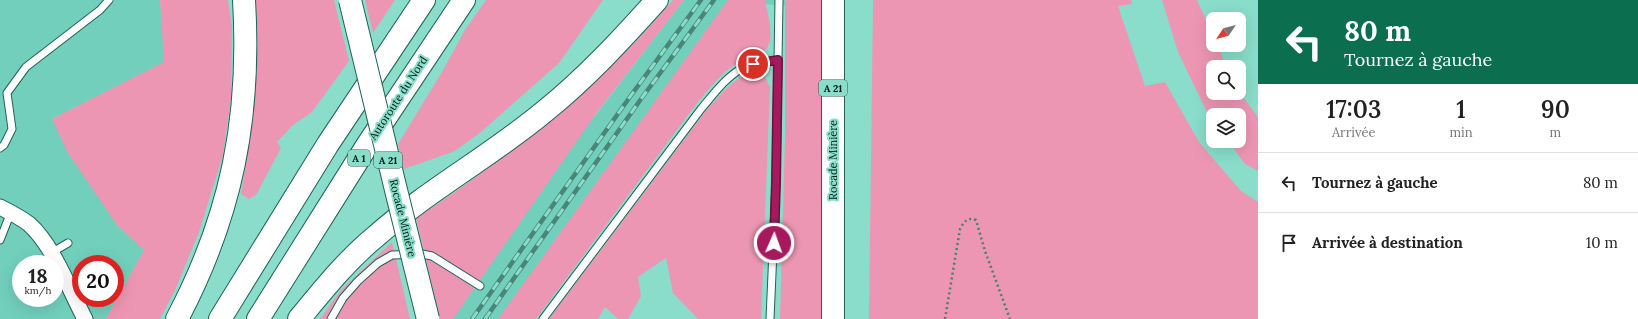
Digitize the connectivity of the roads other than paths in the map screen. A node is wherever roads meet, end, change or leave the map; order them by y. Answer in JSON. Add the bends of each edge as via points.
{"nodes":[{"id":1,"x":109,"y":0,"type":"edge"},
{"id":2,"x":244,"y":0,"type":"edge"},
{"id":3,"x":350,"y":0,"type":"edge"},
{"id":4,"x":424,"y":0,"type":"edge"},
{"id":5,"x":464,"y":0,"type":"edge"},
{"id":6,"x":656,"y":0,"type":"edge"},
{"id":7,"x":779,"y":0,"type":"edge"},
{"id":8,"x":833,"y":0,"type":"edge"},
{"id":9,"x":778,"y":60,"type":"junction"},
{"id":10,"x":0,"y":148,"type":"edge"},
{"id":11,"x":6,"y":210,"type":"edge"},
{"id":12,"x":0,"y":240,"type":"edge"},
{"id":13,"x":68,"y":243,"type":"dead end"},
{"id":14,"x":51,"y":253,"type":"junction"},
{"id":15,"x":480,"y":286,"type":"dead end"},
{"id":16,"x":85,"y":319,"type":"edge"},
{"id":17,"x":177,"y":319,"type":"edge"},
{"id":18,"x":220,"y":319,"type":"edge"},
{"id":19,"x":258,"y":319,"type":"edge"},
{"id":20,"x":299,"y":319,"type":"edge"},
{"id":21,"x":331,"y":319,"type":"edge"},
{"id":22,"x":428,"y":319,"type":"edge"},
{"id":23,"x":543,"y":319,"type":"edge"},
{"id":24,"x":770,"y":319,"type":"edge"},
{"id":25,"x":833,"y":319,"type":"edge"}],
"edges":[{"from":1,"to":10,"type":"lane","via":[[100,10],[26,67],[7,93],[12,129]]},
{"from":2,"to":17,"type":"highway","via":[[246,84],[235,163],[213,240]]},
{"from":3,"to":22,"type":"highway","name":"Rocade Minière","number":"A 21","bridge":true},
{"from":4,"to":18,"type":"highway","via":[[328,144]]},
{"from":5,"to":19,"type":"highway","name":"Autoroute du Nord","number":"A 1","via":[[368,144]]},
{"from":6,"to":20,"type":"highway","via":[[603,58],[546,111],[375,236],[327,284]]},
{"from":7,"to":9,"type":"lane"},
{"from":8,"to":25,"type":"highway","name":"Rocade Minière","number":"A 21"},
{"from":9,"to":23,"type":"lane","via":[[753,64],[732,75],[701,109]]},
{"from":9,"to":24,"type":"lane"},
{"from":11,"to":12,"type":"lane"},
{"from":11,"to":14,"type":"street","via":[[29,225]]},
{"from":13,"to":14,"type":"lane"},
{"from":14,"to":16,"type":"street"},
{"from":15,"to":21,"type":"lane","via":[[432,256],[392,255],[378,263],[358,281],[343,298]]}]}
